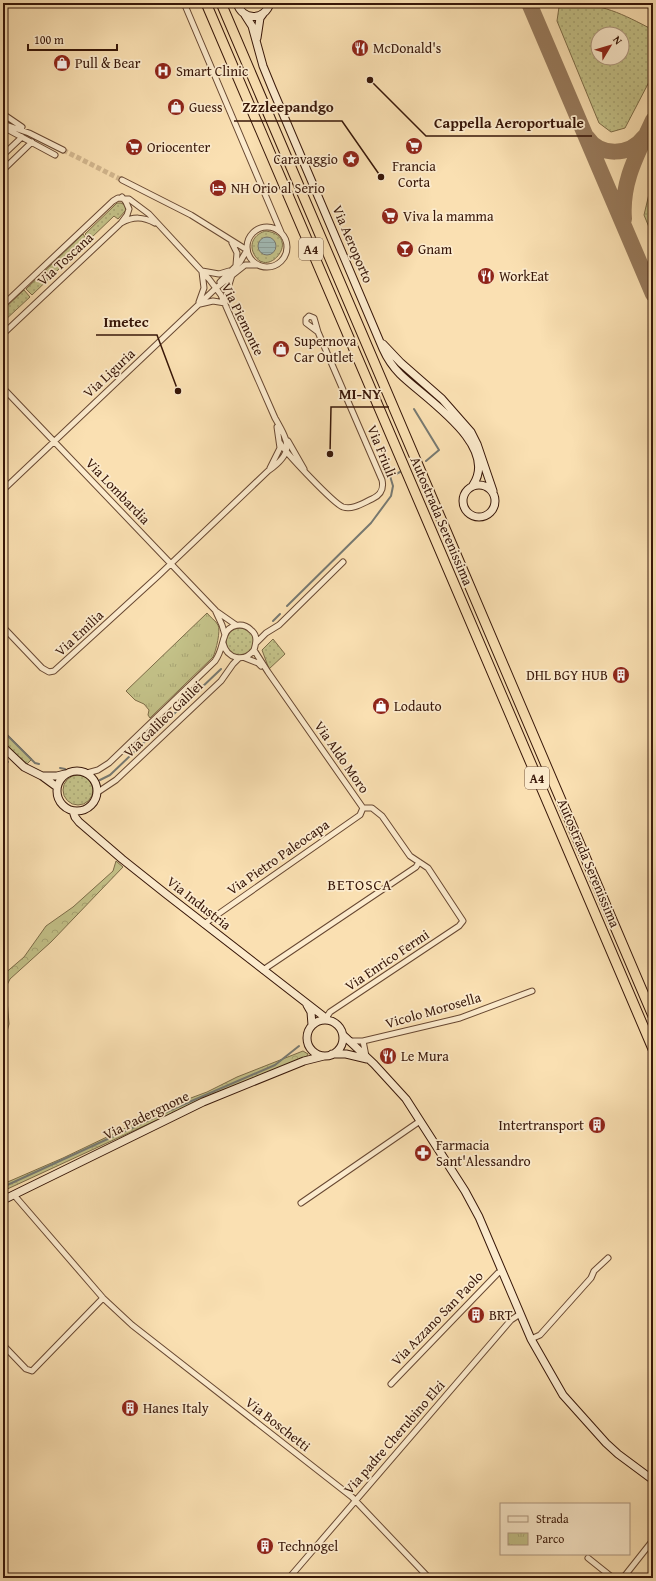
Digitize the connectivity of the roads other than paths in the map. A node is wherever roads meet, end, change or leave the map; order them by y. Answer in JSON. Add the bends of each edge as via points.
{"nodes":[{"id":1,"x":184,"y":3,"type":"edge"},
{"id":2,"x":206,"y":3,"type":"edge"},
{"id":3,"x":221,"y":3,"type":"edge"},
{"id":4,"x":237,"y":3,"type":"edge"},
{"id":5,"x":270,"y":3,"type":"edge"},
{"id":6,"x":263,"y":14,"type":"junction"},
{"id":7,"x":245,"y":15,"type":"junction"},
{"id":8,"x":257,"y":46,"type":"junction"},
{"id":9,"x":3,"y":114,"type":"edge"},
{"id":10,"x":3,"y":124,"type":"edge"},
{"id":11,"x":3,"y":127,"type":"edge"},
{"id":12,"x":29,"y":133,"type":"junction"},
{"id":13,"x":22,"y":137,"type":"junction"},
{"id":14,"x":32,"y":142,"type":"junction"},
{"id":15,"x":63,"y":150,"type":"tunnel mouth"},
{"id":16,"x":3,"y":155,"type":"edge"},
{"id":17,"x":54,"y":155,"type":"dead end"},
{"id":18,"x":3,"y":170,"type":"edge"},
{"id":19,"x":122,"y":180,"type":"tunnel mouth"},
{"id":20,"x":122,"y":197,"type":"junction"},
{"id":21,"x":120,"y":223,"type":"junction"},
{"id":22,"x":156,"y":223,"type":"junction"},
{"id":23,"x":281,"y":232,"type":"junction"},
{"id":24,"x":230,"y":240,"type":"junction"},
{"id":25,"x":247,"y":250,"type":"junction"},
{"id":26,"x":259,"y":265,"type":"junction"},
{"id":27,"x":235,"y":266,"type":"junction"},
{"id":28,"x":202,"y":271,"type":"junction"},
{"id":29,"x":231,"y":273,"type":"junction"},
{"id":30,"x":216,"y":288,"type":"junction"},
{"id":31,"x":225,"y":303,"type":"junction"},
{"id":32,"x":3,"y":305,"type":"edge"},
{"id":33,"x":198,"y":305,"type":"junction"},
{"id":34,"x":318,"y":332,"type":"dead end"},
{"id":35,"x":3,"y":334,"type":"edge"},
{"id":36,"x":380,"y":341,"type":"junction"},
{"id":37,"x":3,"y":388,"type":"edge"},
{"id":38,"x":275,"y":418,"type":"junction"},
{"id":39,"x":285,"y":436,"type":"junction"},
{"id":40,"x":54,"y":441,"type":"junction"},
{"id":41,"x":280,"y":443,"type":"junction"},
{"id":42,"x":286,"y":452,"type":"junction"},
{"id":43,"x":268,"y":471,"type":"junction"},
{"id":44,"x":306,"y":471,"type":"junction"},
{"id":45,"x":473,"y":485,"type":"junction"},
{"id":46,"x":3,"y":490,"type":"edge"},
{"id":47,"x":493,"y":491,"type":"junction"},
{"id":48,"x":343,"y":562,"type":"dead end"},
{"id":49,"x":170,"y":564,"type":"junction"},
{"id":50,"x":216,"y":611,"type":"junction"},
{"id":51,"x":236,"y":625,"type":"junction"},
{"id":52,"x":3,"y":627,"type":"edge"},
{"id":53,"x":250,"y":628,"type":"junction"},
{"id":54,"x":266,"y":633,"type":"junction"},
{"id":55,"x":224,"y":635,"type":"junction"},
{"id":56,"x":224,"y":643,"type":"junction"},
{"id":57,"x":256,"y":643,"type":"junction"},
{"id":58,"x":254,"y":650,"type":"junction"},
{"id":59,"x":242,"y":658,"type":"junction"},
{"id":60,"x":268,"y":672,"type":"junction"},
{"id":61,"x":3,"y":747,"type":"edge"},
{"id":62,"x":87,"y":773,"type":"junction"},
{"id":63,"x":66,"y":774,"type":"junction"},
{"id":64,"x":42,"y":776,"type":"junction"},
{"id":65,"x":57,"y":787,"type":"junction"},
{"id":66,"x":98,"y":792,"type":"junction"},
{"id":67,"x":88,"y":808,"type":"junction"},
{"id":68,"x":363,"y":808,"type":"junction"},
{"id":69,"x":73,"y":811,"type":"junction"},
{"id":70,"x":79,"y":822,"type":"junction"},
{"id":71,"x":419,"y":862,"type":"junction"},
{"id":72,"x":463,"y":921,"type":"joint"},
{"id":73,"x":204,"y":924,"type":"junction"},
{"id":74,"x":263,"y":970,"type":"junction"},
{"id":75,"x":532,"y":991,"type":"dead end"},
{"id":76,"x":304,"y":1002,"type":"junction"},
{"id":77,"x":653,"y":1016,"type":"edge"},
{"id":78,"x":327,"y":1019,"type":"junction"},
{"id":79,"x":312,"y":1025,"type":"junction"},
{"id":80,"x":343,"y":1035,"type":"junction"},
{"id":81,"x":363,"y":1042,"type":"junction"},
{"id":82,"x":308,"y":1044,"type":"junction"},
{"id":83,"x":353,"y":1044,"type":"junction"},
{"id":84,"x":653,"y":1049,"type":"edge"},
{"id":85,"x":332,"y":1054,"type":"junction"},
{"id":86,"x":346,"y":1054,"type":"junction"},
{"id":87,"x":324,"y":1056,"type":"junction"},
{"id":88,"x":368,"y":1058,"type":"junction"},
{"id":89,"x":304,"y":1061,"type":"junction"},
{"id":90,"x":420,"y":1121,"type":"junction"},
{"id":91,"x":14,"y":1195,"type":"junction"},
{"id":92,"x":3,"y":1200,"type":"edge"},
{"id":93,"x":301,"y":1203,"type":"dead end"},
{"id":94,"x":608,"y":1258,"type":"dead end"},
{"id":95,"x":502,"y":1272,"type":"junction"},
{"id":96,"x":104,"y":1298,"type":"junction"},
{"id":97,"x":520,"y":1314,"type":"junction"},
{"id":98,"x":531,"y":1339,"type":"junction"},
{"id":99,"x":3,"y":1345,"type":"edge"},
{"id":100,"x":391,"y":1384,"type":"dead end"},
{"id":101,"x":653,"y":1478,"type":"edge"},
{"id":102,"x":355,"y":1501,"type":"junction"},
{"id":103,"x":653,"y":1540,"type":"edge"},
{"id":104,"x":588,"y":1558,"type":"dead end"},
{"id":105,"x":289,"y":1578,"type":"edge"},
{"id":106,"x":429,"y":1578,"type":"edge"},
{"id":107,"x":613,"y":1578,"type":"edge"},
{"id":108,"x":623,"y":1578,"type":"edge"}],
"edges":[{"from":1,"to":23,"type":"street"},
{"from":2,"to":84,"type":"highway","name":"Autostrada Serenissima","number":"A4"},
{"from":3,"to":77,"type":"highway","name":"Autostrada Serenissima","number":"A4"},
{"from":4,"to":7,"type":"street","name":"Via Aeroporto"},
{"from":5,"to":6,"type":"street","name":"Via Aeroporto"},
{"from":6,"to":7,"type":"street","via":[[253,17]]},
{"from":6,"to":8,"type":"street","name":"Via Aeroporto","via":[[259,23]]},
{"from":7,"to":8,"type":"street","name":"Via Aeroporto","via":[[252,26]]},
{"from":8,"to":36,"type":"street","name":"Via Aeroporto","via":[[272,88]]},
{"from":9,"to":12,"type":"street"},
{"from":10,"to":12,"type":"street"},
{"from":11,"to":13,"type":"street"},
{"from":12,"to":15,"type":"street"},
{"from":13,"to":14,"type":"street"},
{"from":13,"to":16,"type":"street"},
{"from":14,"to":17,"type":"street"},
{"from":14,"to":18,"type":"street"},
{"from":19,"to":24,"type":"street","via":[[191,215]]},
{"from":20,"to":21,"type":"street","name":"Via Toscana","via":[[129,209]]},
{"from":20,"to":22,"type":"street","name":"Via Piemonte","via":[[139,206]]},
{"from":20,"to":32,"type":"street","via":[[113,201]]},
{"from":21,"to":22,"type":"street","name":"Via Piemonte","via":[[137,217]]},
{"from":21,"to":35,"type":"street","name":"Via Toscana"},
{"from":22,"to":28,"type":"street","name":"Via Piemonte"},
{"from":23,"to":25,"type":"street","via":[[269,227],[256,230],[248,239]]},
{"from":23,"to":26,"type":"street","via":[[286,244],[283,258],[276,264]]},
{"from":24,"to":25,"type":"street"},
{"from":24,"to":27,"type":"street","via":[[237,252]]},
{"from":25,"to":26,"type":"street","via":[[251,259]]},
{"from":25,"to":27,"type":"street","name":"Via Liguria"},
{"from":26,"to":29,"type":"street","name":"Via Liguria","via":[[245,265]]},
{"from":27,"to":29,"type":"street","name":"Via Liguria"},
{"from":28,"to":29,"type":"street","name":"Via Liguria"},
{"from":28,"to":30,"type":"street","name":"Via Piemonte"},
{"from":28,"to":33,"type":"street","name":"Via Liguria","via":[[204,288]]},
{"from":29,"to":30,"type":"street","name":"Via Liguria"},
{"from":29,"to":31,"type":"street","name":"Via Liguria"},
{"from":30,"to":31,"type":"street","name":"Via Piemonte"},
{"from":30,"to":33,"type":"street","name":"Via Liguria"},
{"from":31,"to":33,"type":"street","via":[[213,301]]},
{"from":31,"to":38,"type":"street","name":"Via Piemonte"},
{"from":33,"to":40,"type":"street","name":"Via Liguria"},
{"from":34,"to":44,"type":"street","name":"Via Friuli","via":[[382,480],[383,488],[376,498],[352,507],[343,507],[334,502]]},
{"from":36,"to":45,"type":"street","name":"Via Aeroporto","via":[[388,359],[398,372],[467,435],[480,468]]},
{"from":36,"to":47,"type":"street","name":"Via Aeroporto","via":[[450,407],[471,432]]},
{"from":37,"to":40,"type":"street","name":"Via Lombardia"},
{"from":38,"to":39,"type":"street","name":"Via Piemonte"},
{"from":38,"to":41,"type":"street","name":"Via Piemonte"},
{"from":39,"to":42,"type":"street","name":"Via Piemonte"},
{"from":39,"to":44,"type":"street","name":"Via Friuli"},
{"from":40,"to":46,"type":"street"},
{"from":40,"to":49,"type":"street","name":"Via Lombardia"},
{"from":41,"to":42,"type":"street","name":"Via Friuli"},
{"from":41,"to":43,"type":"street","via":[[277,456]]},
{"from":42,"to":43,"type":"street","via":[[282,460]]},
{"from":42,"to":44,"type":"street","name":"Via Friuli"},
{"from":43,"to":49,"type":"street"},
{"from":45,"to":47,"type":"street","via":[[482,484]]},
{"from":45,"to":47,"type":"street","via":[[466,491],[463,503],[466,511],[473,516],[482,517],[492,511],[496,502]]},
{"from":48,"to":54,"type":"street","via":[[279,625]]},
{"from":49,"to":50,"type":"street","name":"Via Lombardia"},
{"from":49,"to":52,"type":"street","name":"Via Emilia","via":[[54,671],[49,672],[42,668]]},
{"from":50,"to":51,"type":"street","name":"Via Lombardia"},
{"from":50,"to":55,"type":"street","name":"Via Lombardia"},
{"from":51,"to":53,"type":"street"},
{"from":51,"to":55,"type":"street"},
{"from":53,"to":54,"type":"street"},
{"from":53,"to":57,"type":"street","via":[[256,636]]},
{"from":54,"to":57,"type":"street"},
{"from":55,"to":56,"type":"street"},
{"from":56,"to":59,"type":"street","via":[[224,648],[230,655]]},
{"from":56,"to":62,"type":"street","via":[[215,661],[114,758],[104,767]]},
{"from":57,"to":58,"type":"street"},
{"from":58,"to":59,"type":"street"},
{"from":58,"to":60,"type":"street","name":"Via Aldo Moro"},
{"from":59,"to":60,"type":"street","name":"Via Aldo Moro","via":[[258,662]]},
{"from":59,"to":66,"type":"street","name":"Via Galileo Galilei","via":[[116,780]]},
{"from":60,"to":68,"type":"street","name":"Via Aldo Moro"},
{"from":61,"to":64,"type":"street","via":[[24,766]]},
{"from":62,"to":63,"type":"street","via":[[76,770]]},
{"from":62,"to":66,"type":"street","via":[[95,780]]},
{"from":63,"to":64,"type":"street"},
{"from":63,"to":65,"type":"street"},
{"from":64,"to":65,"type":"street"},
{"from":65,"to":69,"type":"street","via":[[61,803]]},
{"from":66,"to":67,"type":"street","via":[[95,801]]},
{"from":67,"to":69,"type":"street"},
{"from":67,"to":70,"type":"street"},
{"from":68,"to":71,"type":"street","name":"Via Aldo Moro","via":[[372,808],[382,816],[410,856]]},
{"from":68,"to":73,"type":"street","name":"Via Pietro Paleocapa","via":[[360,815]]},
{"from":69,"to":70,"type":"street","name":"Via Industria"},
{"from":70,"to":73,"type":"street","name":"Via Industria"},
{"from":71,"to":72,"type":"street","name":"Via Aldo Moro","via":[[428,868]]},
{"from":71,"to":74,"type":"street","via":[[416,867]]},
{"from":72,"to":78,"type":"street","name":"Via Enrico Fermi","via":[[330,1012]]},
{"from":73,"to":74,"type":"street","name":"Via Industria"},
{"from":74,"to":76,"type":"street","name":"Via Industria"},
{"from":75,"to":81,"type":"street","name":"Vicolo Morosella","via":[[460,1018]]},
{"from":76,"to":78,"type":"street","name":"Via Industria"},
{"from":76,"to":79,"type":"street","name":"Via Industria","via":[[311,1012]]},
{"from":78,"to":79,"type":"street","via":[[319,1020]]},
{"from":78,"to":80,"type":"street","via":[[338,1024]]},
{"from":79,"to":82,"type":"street","via":[[307,1036]]},
{"from":80,"to":83,"type":"street","name":"Via Azzano San Paolo"},
{"from":80,"to":85,"type":"street","via":[[341,1047]]},
{"from":81,"to":83,"type":"street","name":"Vicolo Morosella"},
{"from":81,"to":88,"type":"street"},
{"from":82,"to":87,"type":"street","via":[[313,1051]]},
{"from":82,"to":89,"type":"street","via":[[309,1052]]},
{"from":83,"to":86,"type":"street","name":"Vicolo Morosella"},
{"from":83,"to":88,"type":"street","name":"Via Azzano San Paolo"},
{"from":85,"to":86,"type":"street"},
{"from":85,"to":87,"type":"street"},
{"from":86,"to":88,"type":"street"},
{"from":87,"to":89,"type":"street","name":"Via Padergnone"},
{"from":88,"to":90,"type":"street","name":"Via Azzano San Paolo","via":[[406,1099]]},
{"from":89,"to":91,"type":"street","name":"Via Padergnone","via":[[203,1102]]},
{"from":90,"to":93,"type":"street"},
{"from":90,"to":95,"type":"street","name":"Via Azzano San Paolo","via":[[465,1191]]},
{"from":91,"to":92,"type":"street","name":"Via Padergnone"},
{"from":91,"to":96,"type":"street","name":"Via Boschetti"},
{"from":94,"to":98,"type":"street","via":[[540,1335]]},
{"from":95,"to":97,"type":"street","name":"Via Azzano San Paolo"},
{"from":95,"to":100,"type":"street","name":"Via Azzano San Paolo","via":[[498,1273]]},
{"from":96,"to":99,"type":"street","via":[[32,1372]]},
{"from":96,"to":102,"type":"street","name":"Via Boschetti","via":[[132,1325]]},
{"from":97,"to":98,"type":"street","name":"Via Azzano San Paolo"},
{"from":97,"to":102,"type":"street","name":"Via padre Cherubino Elzi","via":[[511,1320]]},
{"from":98,"to":101,"type":"street","name":"Via Azzano San Paolo","via":[[563,1395],[589,1425],[618,1454]]},
{"from":102,"to":105,"type":"street","name":"Via padre Cherubino Elzi"},
{"from":102,"to":106,"type":"street","name":"Via Boschetti"},
{"from":103,"to":108,"type":"street"},
{"from":104,"to":107,"type":"street"}]}
